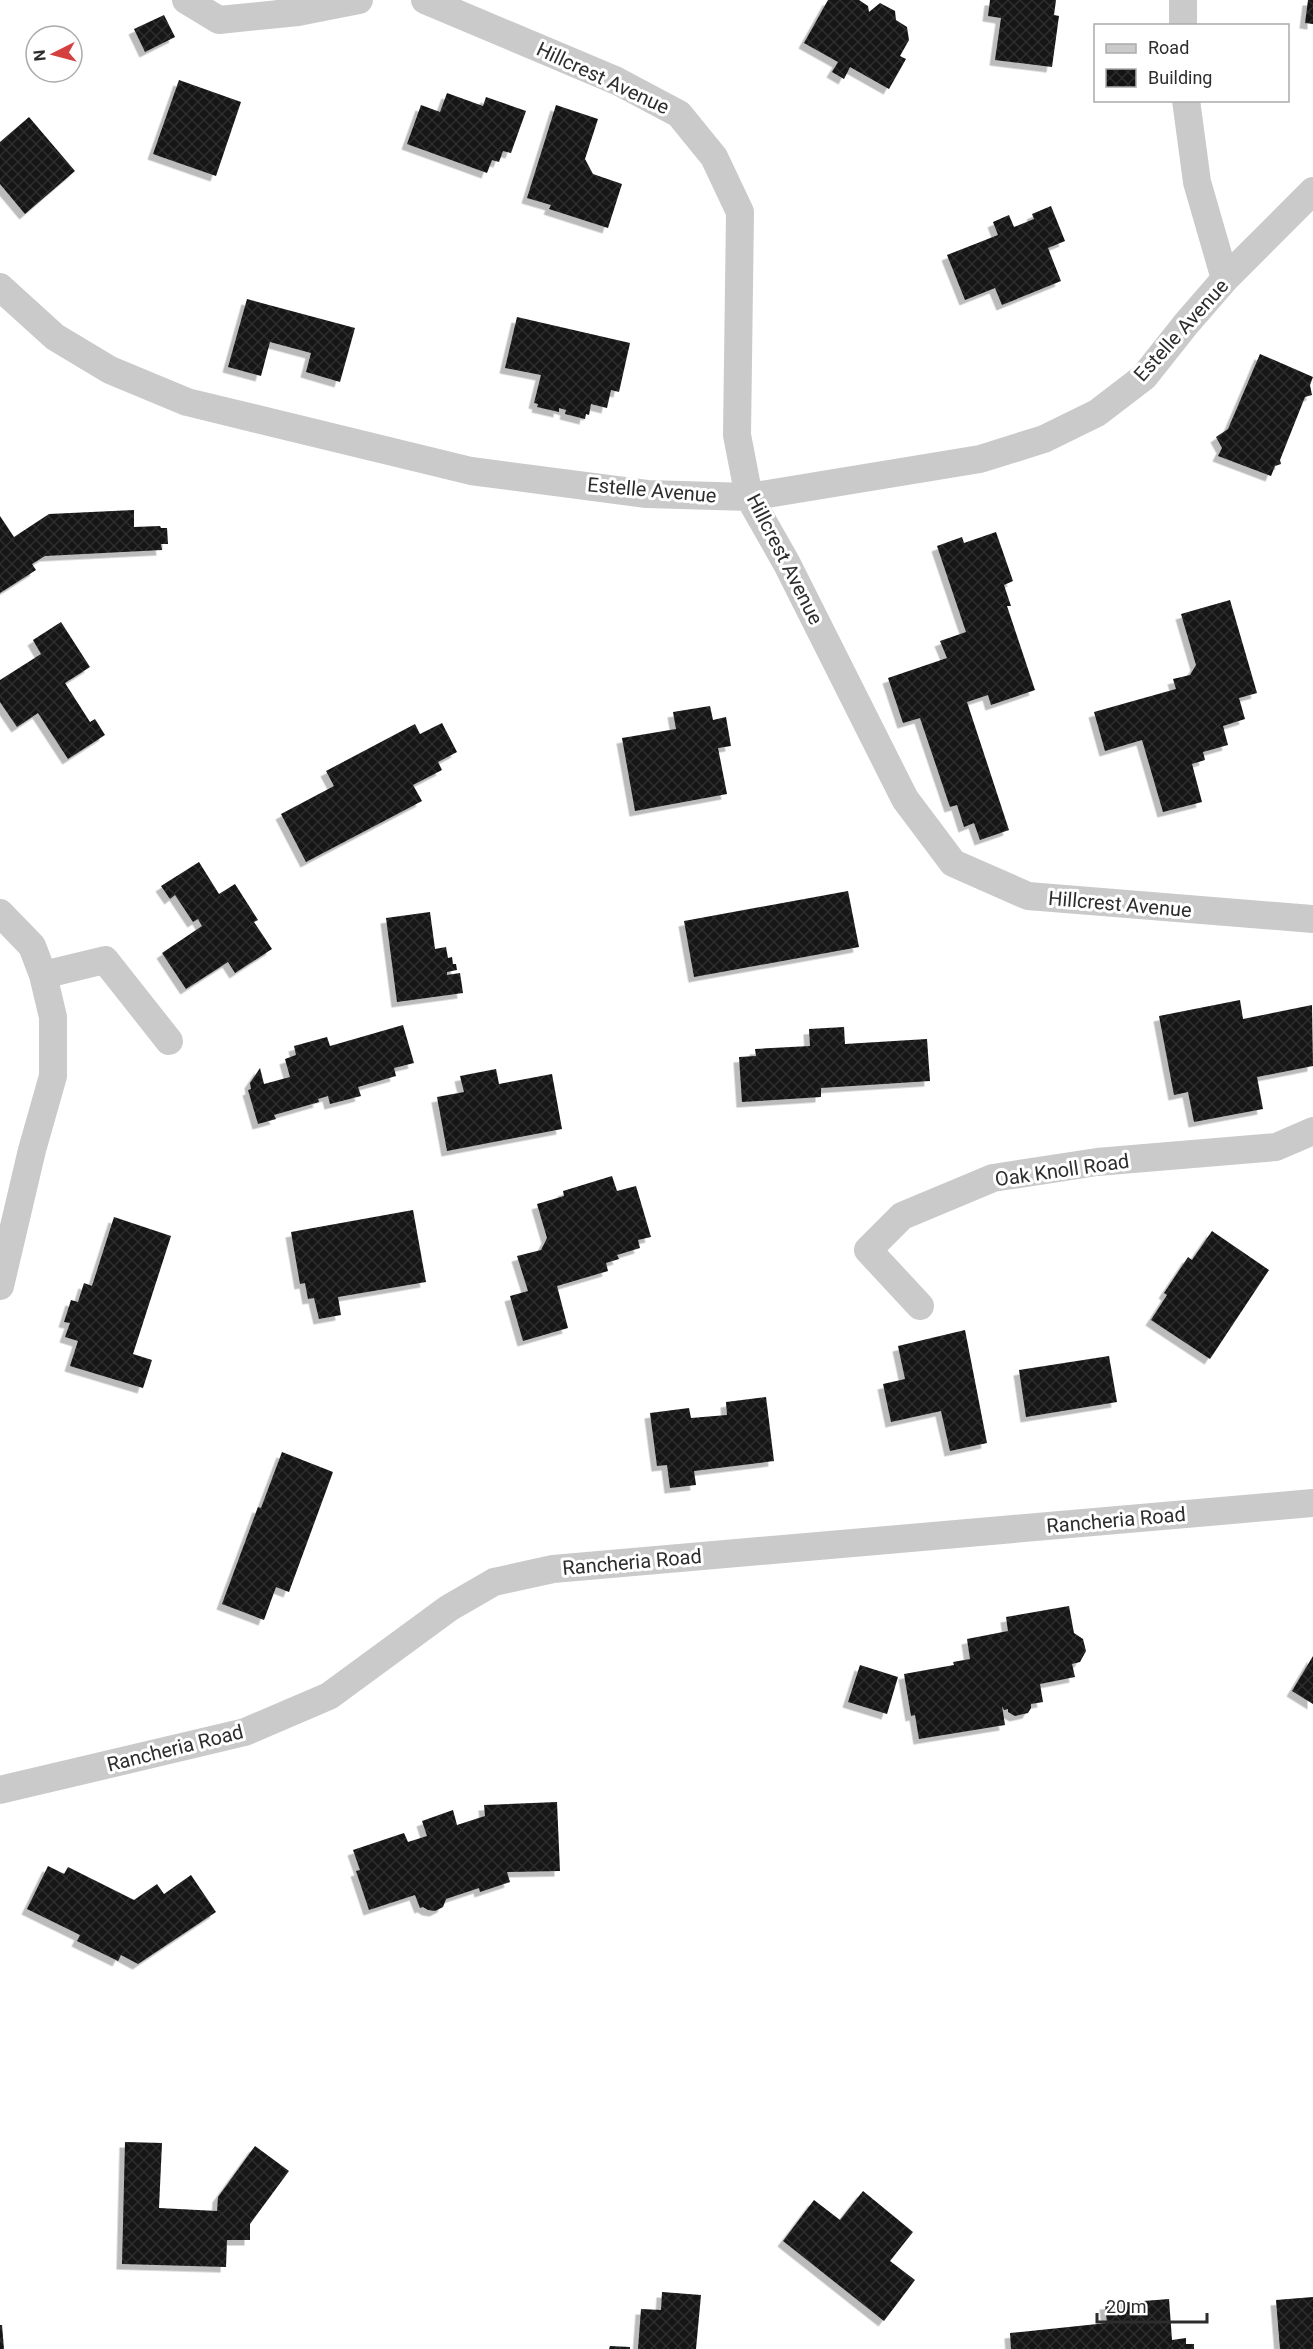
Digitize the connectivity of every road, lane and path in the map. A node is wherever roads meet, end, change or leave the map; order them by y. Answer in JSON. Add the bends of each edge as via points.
{"nodes":[{"id":1,"x":186,"y":0,"type":"edge"},
{"id":2,"x":359,"y":0,"type":"edge"},
{"id":3,"x":425,"y":0,"type":"edge"},
{"id":4,"x":1183,"y":0,"type":"edge"},
{"id":5,"x":1183,"y":24,"type":"edge"},
{"id":6,"x":1186,"y":102,"type":"edge"},
{"id":7,"x":1313,"y":191,"type":"edge"},
{"id":8,"x":1226,"y":279,"type":"junction"},
{"id":9,"x":0,"y":286,"type":"edge"},
{"id":10,"x":749,"y":497,"type":"junction"},
{"id":11,"x":0,"y":913,"type":"edge"},
{"id":12,"x":1313,"y":919,"type":"edge"},
{"id":13,"x":43,"y":975,"type":"junction"},
{"id":14,"x":169,"y":1041,"type":"dead end"},
{"id":15,"x":1313,"y":1131,"type":"edge"},
{"id":16,"x":0,"y":1286,"type":"edge"},
{"id":17,"x":920,"y":1306,"type":"dead end"},
{"id":18,"x":1313,"y":1503,"type":"edge"},
{"id":19,"x":0,"y":1790,"type":"edge"}],
"edges":[{"from":1,"to":2,"type":"street","via":[[219,20],[298,12]]},
{"from":3,"to":10,"type":"street","name":"Hillcrest Avenue","via":[[628,86],[679,114],[714,157],[740,212],[737,435]]},
{"from":4,"to":5,"type":"street"},
{"from":6,"to":8,"type":"street","via":[[1197,182]]},
{"from":7,"to":8,"type":"street","name":"Estelle Avenue"},
{"from":8,"to":10,"type":"street","name":"Estelle Avenue","via":[[1144,377],[1097,412],[1044,439],[980,459]]},
{"from":9,"to":10,"type":"street","name":"Estelle Avenue","via":[[55,337],[110,370],[187,402],[471,471],[647,494]]},
{"from":10,"to":12,"type":"street","name":"Hillcrest Avenue","via":[[787,564],[905,799],[953,863],[1028,897]]},
{"from":11,"to":13,"type":"street","via":[[32,946]]},
{"from":13,"to":14,"type":"street","via":[[105,960]]},
{"from":13,"to":16,"type":"street","via":[[53,1017],[53,1076]]},
{"from":15,"to":17,"type":"street","name":"Oak Knoll Road","via":[[1276,1147],[1097,1162],[993,1178],[944,1197],[902,1216],[868,1250]]},
{"from":18,"to":19,"type":"street","name":"Rancheria Road","via":[[523,1574],[494,1582],[464,1599],[329,1696],[245,1732]]}]}
